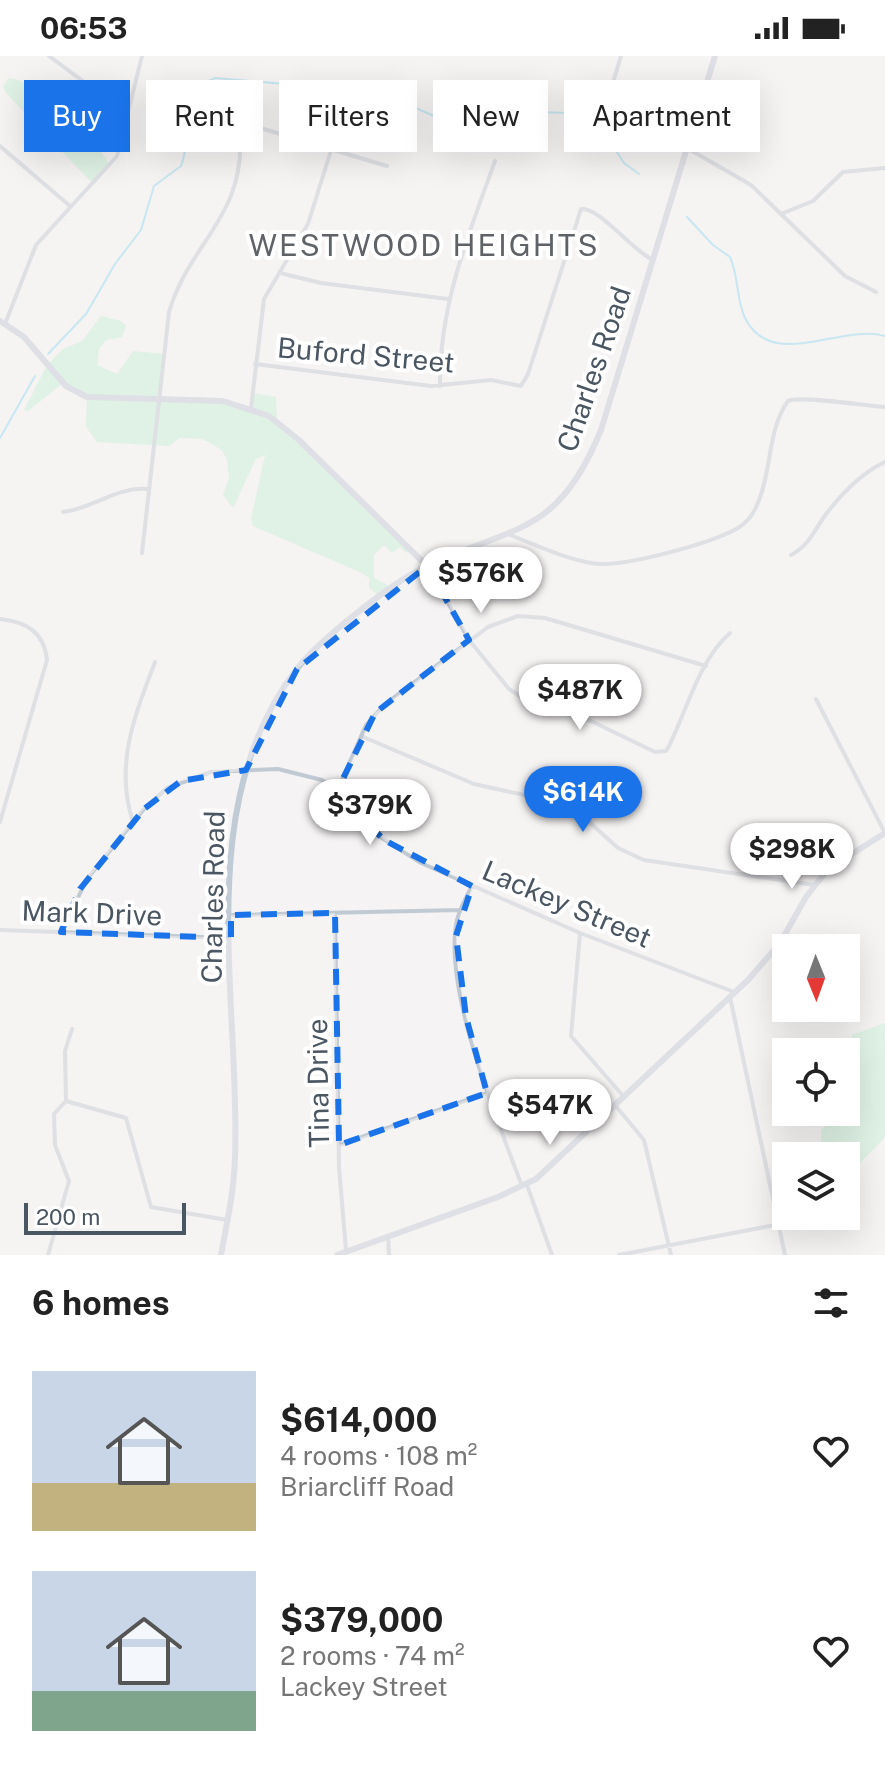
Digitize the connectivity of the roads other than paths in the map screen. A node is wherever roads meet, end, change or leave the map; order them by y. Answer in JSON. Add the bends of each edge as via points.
{"nodes":[{"id":1,"x":49,"y":56,"type":"edge"},
{"id":2,"x":142,"y":56,"type":"edge"},
{"id":3,"x":621,"y":56,"type":"edge"},
{"id":4,"x":715,"y":56,"type":"edge"},
{"id":5,"x":82,"y":80,"type":"edge"},
{"id":6,"x":614,"y":80,"type":"edge"},
{"id":7,"x":708,"y":80,"type":"edge"},
{"id":8,"x":130,"y":106,"type":"edge"},
{"id":9,"x":279,"y":133,"type":"edge"},
{"id":10,"x":0,"y":146,"type":"edge"},
{"id":11,"x":115,"y":152,"type":"edge"},
{"id":12,"x":331,"y":152,"type":"edge"},
{"id":13,"x":346,"y":152,"type":"edge"},
{"id":14,"x":686,"y":152,"type":"edge"},
{"id":15,"x":694,"y":152,"type":"edge"},
{"id":16,"x":495,"y":161,"type":"dead end"},
{"id":17,"x":387,"y":166,"type":"dead end"},
{"id":18,"x":885,"y":168,"type":"edge"},
{"id":19,"x":70,"y":206,"type":"junction"},
{"id":20,"x":781,"y":214,"type":"junction"},
{"id":21,"x":653,"y":260,"type":"junction"},
{"id":22,"x":280,"y":273,"type":"junction"},
{"id":23,"x":876,"y":292,"type":"dead end"},
{"id":24,"x":448,"y":299,"type":"junction"},
{"id":25,"x":2,"y":323,"type":"edge"},
{"id":26,"x":255,"y":364,"type":"junction"},
{"id":27,"x":440,"y":386,"type":"junction"},
{"id":28,"x":158,"y":400,"type":"junction"},
{"id":29,"x":885,"y":407,"type":"edge"},
{"id":30,"x":251,"y":408,"type":"junction"},
{"id":31,"x":885,"y":462,"type":"edge"},
{"id":32,"x":147,"y":489,"type":"junction"},
{"id":33,"x":63,"y":512,"type":"dead end"},
{"id":34,"x":510,"y":535,"type":"junction"},
{"id":35,"x":142,"y":553,"type":"dead end"},
{"id":36,"x":791,"y":555,"type":"dead end"},
{"id":37,"x":427,"y":566,"type":"junction"},
{"id":38,"x":0,"y":619,"type":"edge"},
{"id":39,"x":730,"y":633,"type":"dead end"},
{"id":40,"x":469,"y":640,"type":"junction"},
{"id":41,"x":155,"y":662,"type":"dead end"},
{"id":42,"x":706,"y":666,"type":"junction"},
{"id":43,"x":816,"y":699,"type":"dead end"},
{"id":44,"x":361,"y":736,"type":"junction"},
{"id":45,"x":246,"y":770,"type":"junction"},
{"id":46,"x":337,"y":791,"type":"junction"},
{"id":47,"x":0,"y":822,"type":"edge"},
{"id":48,"x":133,"y":822,"type":"junction"},
{"id":49,"x":885,"y":833,"type":"edge"},
{"id":50,"x":814,"y":885,"type":"junction"},
{"id":51,"x":472,"y":886,"type":"junction"},
{"id":52,"x":460,"y":910,"type":"junction"},
{"id":53,"x":335,"y":913,"type":"junction"},
{"id":54,"x":231,"y":915,"type":"junction"},
{"id":55,"x":0,"y":930,"type":"edge"},
{"id":56,"x":61,"y":932,"type":"junction"},
{"id":57,"x":580,"y":933,"type":"junction"},
{"id":58,"x":231,"y":938,"type":"junction"},
{"id":59,"x":732,"y":995,"type":"junction"},
{"id":60,"x":72,"y":1029,"type":"dead end"},
{"id":61,"x":487,"y":1093,"type":"junction"},
{"id":62,"x":624,"y":1097,"type":"junction"},
{"id":63,"x":66,"y":1101,"type":"junction"},
{"id":64,"x":615,"y":1105,"type":"junction"},
{"id":65,"x":339,"y":1145,"type":"junction"},
{"id":66,"x":524,"y":1186,"type":"junction"},
{"id":67,"x":772,"y":1193,"type":"edge"},
{"id":68,"x":227,"y":1220,"type":"junction"},
{"id":69,"x":772,"y":1224,"type":"edge"},
{"id":70,"x":780,"y":1230,"type":"edge"},
{"id":71,"x":388,"y":1236,"type":"junction"},
{"id":72,"x":669,"y":1245,"type":"junction"},
{"id":73,"x":346,"y":1251,"type":"junction"},
{"id":74,"x":48,"y":1255,"type":"edge"},
{"id":75,"x":221,"y":1255,"type":"edge"},
{"id":76,"x":337,"y":1255,"type":"edge"},
{"id":77,"x":389,"y":1255,"type":"edge"},
{"id":78,"x":552,"y":1255,"type":"edge"},
{"id":79,"x":619,"y":1255,"type":"edge"},
{"id":80,"x":671,"y":1255,"type":"edge"},
{"id":81,"x":785,"y":1255,"type":"edge"}],
"edges":[{"from":1,"to":5,"type":"street"},
{"from":2,"to":8,"type":"street"},
{"from":3,"to":6,"type":"street"},
{"from":4,"to":7,"type":"street","name":"Charles Road"},
{"from":9,"to":28,"type":"street","via":[[257,127],[240,132],[239,181],[174,295]]},
{"from":10,"to":19,"type":"street"},
{"from":11,"to":19,"type":"street","via":[[110,166]]},
{"from":12,"to":22,"type":"street","via":[[314,209]]},
{"from":13,"to":17,"type":"street"},
{"from":14,"to":21,"type":"street","name":"Charles Road"},
{"from":15,"to":20,"type":"street","via":[[751,185]]},
{"from":16,"to":24,"type":"street"},
{"from":18,"to":20,"type":"street","via":[[843,172],[813,201]]},
{"from":19,"to":25,"type":"street","via":[[36,245]]},
{"from":20,"to":23,"type":"street","via":[[845,276]]},
{"from":21,"to":27,"type":"street","name":"Buford Street","via":[[627,245],[595,212],[581,209],[521,386],[491,380]]},
{"from":21,"to":34,"type":"street","name":"Charles Road","via":[[588,460],[557,502]]},
{"from":22,"to":24,"type":"street"},
{"from":22,"to":26,"type":"street","via":[[264,299]]},
{"from":24,"to":27,"type":"street"},
{"from":25,"to":28,"type":"street","via":[[24,337],[75,392],[110,400]]},
{"from":26,"to":27,"type":"street","name":"Buford Street"},
{"from":26,"to":30,"type":"street"},
{"from":28,"to":30,"type":"street","via":[[223,401]]},
{"from":28,"to":32,"type":"street"},
{"from":29,"to":34,"type":"street","via":[[802,396],[788,401],[754,512],[733,530],[636,561],[601,564]]},
{"from":30,"to":37,"type":"street","via":[[299,440]]},
{"from":31,"to":36,"type":"street","via":[[840,498],[804,548]]},
{"from":32,"to":33,"type":"street"},
{"from":32,"to":35,"type":"street"},
{"from":34,"to":37,"type":"street","name":"Charles Road"},
{"from":37,"to":40,"type":"street"},
{"from":37,"to":45,"type":"street","name":"Charles Road","via":[[297,669]]},
{"from":38,"to":47,"type":"street","via":[[39,634],[47,660]]},
{"from":39,"to":42,"type":"street"},
{"from":40,"to":42,"type":"street","via":[[502,620],[534,616]]},
{"from":40,"to":42,"type":"street","via":[[521,698],[591,721],[661,753]]},
{"from":40,"to":44,"type":"street","via":[[375,713]]},
{"from":41,"to":48,"type":"street","via":[[127,745],[124,778]]},
{"from":43,"to":49,"type":"street"},
{"from":44,"to":46,"type":"street"},
{"from":44,"to":50,"type":"street","via":[[474,784],[561,803],[618,848],[644,860]]},
{"from":45,"to":46,"type":"street","name":"Lackey Street","via":[[310,774]]},
{"from":45,"to":48,"type":"street","name":"Lackey Street","via":[[181,781],[156,797]]},
{"from":45,"to":54,"type":"street","name":"Charles Road","via":[[233,817]]},
{"from":46,"to":51,"type":"street","name":"Lackey Street","via":[[384,840]]},
{"from":48,"to":56,"type":"street","name":"Lackey Street","via":[[80,889]]},
{"from":49,"to":50,"type":"street","via":[[840,860]]},
{"from":50,"to":59,"type":"street","via":[[780,943]]},
{"from":51,"to":52,"type":"street"},
{"from":51,"to":57,"type":"street","name":"Lackey Street"},
{"from":52,"to":53,"type":"street"},
{"from":52,"to":61,"type":"street","via":[[460,980]]},
{"from":53,"to":54,"type":"street"},
{"from":53,"to":65,"type":"street","name":"Tina Drive"},
{"from":54,"to":58,"type":"street","name":"Charles Road"},
{"from":55,"to":56,"type":"street","name":"Mark Drive"},
{"from":56,"to":58,"type":"street","name":"Mark Drive"},
{"from":57,"to":59,"type":"street","name":"Lackey Street"},
{"from":57,"to":62,"type":"street","via":[[571,1036]]},
{"from":58,"to":68,"type":"street","name":"Charles Road","via":[[235,1159]]},
{"from":59,"to":62,"type":"street"},
{"from":59,"to":67,"type":"street"},
{"from":60,"to":63,"type":"street","via":[[65,1051]]},
{"from":61,"to":65,"type":"street"},
{"from":61,"to":66,"type":"street"},
{"from":62,"to":64,"type":"street"},
{"from":63,"to":68,"type":"street","via":[[126,1118],[151,1207]]},
{"from":63,"to":74,"type":"street","via":[[54,1114],[53,1131],[69,1181]]},
{"from":64,"to":66,"type":"street"},
{"from":64,"to":72,"type":"street","via":[[644,1140]]},
{"from":65,"to":73,"type":"street","name":"Tina Drive"},
{"from":66,"to":71,"type":"street"},
{"from":66,"to":78,"type":"street"},
{"from":68,"to":75,"type":"street","name":"Charles Road"},
{"from":69,"to":72,"type":"street"},
{"from":70,"to":81,"type":"street"},
{"from":71,"to":73,"type":"street"},
{"from":71,"to":77,"type":"street"},
{"from":72,"to":79,"type":"street"},
{"from":72,"to":80,"type":"street"},
{"from":73,"to":76,"type":"street"}]}
